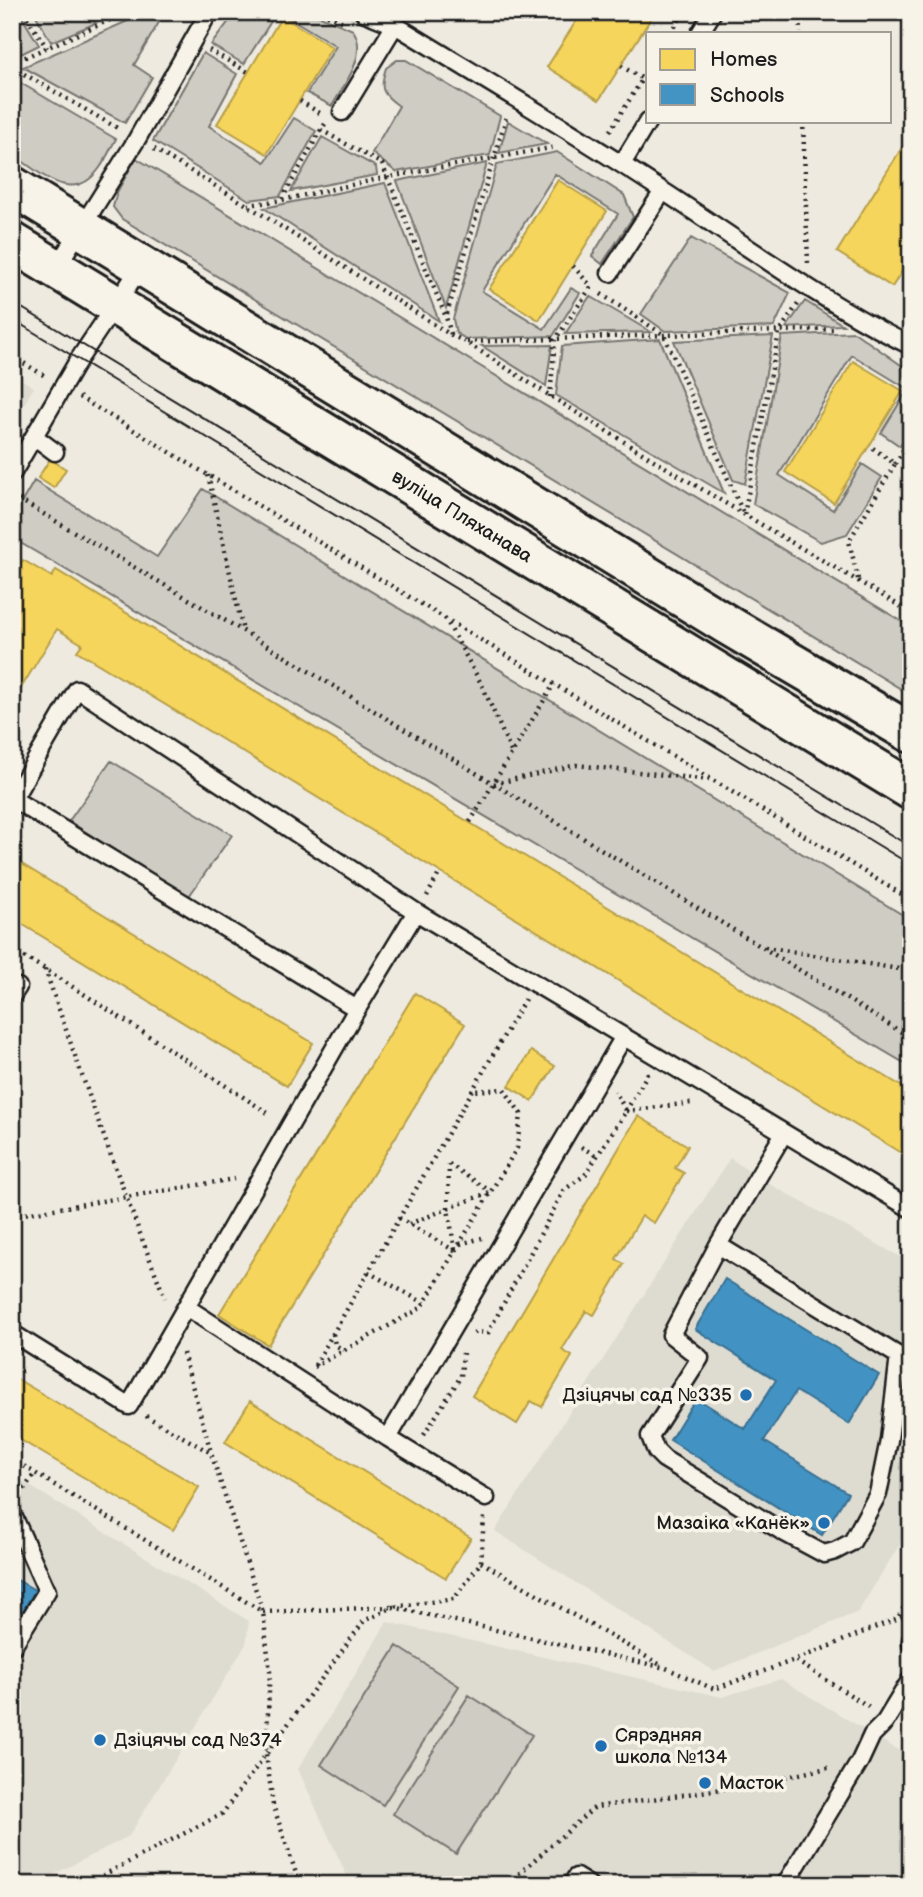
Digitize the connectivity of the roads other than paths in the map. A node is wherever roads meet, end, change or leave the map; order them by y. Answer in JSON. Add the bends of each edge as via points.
{"nodes":[{"id":1,"x":209,"y":12,"type":"edge"},
{"id":2,"x":713,"y":12,"type":"edge"},
{"id":3,"x":367,"y":13,"type":"edge"},
{"id":4,"x":395,"y":25,"type":"junction"},
{"id":5,"x":701,"y":32,"type":"edge"},
{"id":6,"x":342,"y":112,"type":"dead end"},
{"id":7,"x":647,"y":122,"type":"edge"},
{"id":8,"x":622,"y":164,"type":"junction"},
{"id":9,"x":12,"y":186,"type":"edge"},
{"id":10,"x":663,"y":191,"type":"junction"},
{"id":11,"x":82,"y":227,"type":"junction"},
{"id":12,"x":12,"y":242,"type":"edge"},
{"id":13,"x":142,"y":265,"type":"junction"},
{"id":14,"x":56,"y":268,"type":"junction"},
{"id":15,"x":604,"y":275,"type":"road end"},
{"id":16,"x":116,"y":306,"type":"junction"},
{"id":17,"x":911,"y":346,"type":"edge"},
{"id":18,"x":34,"y":436,"type":"junction"},
{"id":19,"x":55,"y":452,"type":"dead end"},
{"id":20,"x":12,"y":474,"type":"edge"},
{"id":21,"x":726,"y":624,"type":"junction"},
{"id":22,"x":703,"y":663,"type":"junction"},
{"id":23,"x":911,"y":733,"type":"edge"},
{"id":24,"x":911,"y":790,"type":"edge"},
{"id":25,"x":416,"y":912,"type":"junction"},
{"id":26,"x":357,"y":1009,"type":"junction"},
{"id":27,"x":623,"y":1038,"type":"junction"},
{"id":28,"x":785,"y":1133,"type":"junction"},
{"id":29,"x":911,"y":1209,"type":"edge"},
{"id":30,"x":718,"y":1245,"type":"junction"},
{"id":31,"x":186,"y":1307,"type":"junction"},
{"id":32,"x":12,"y":1333,"type":"edge"},
{"id":33,"x":388,"y":1438,"type":"junction"},
{"id":34,"x":486,"y":1498,"type":"road end"},
{"id":35,"x":15,"y":1506,"type":"edge"},
{"id":36,"x":12,"y":1647,"type":"edge"},
{"id":37,"x":911,"y":1679,"type":"edge"},
{"id":38,"x":572,"y":1885,"type":"edge"},
{"id":39,"x":589,"y":1885,"type":"edge"},
{"id":40,"x":785,"y":1885,"type":"edge"}],
"edges":[{"from":1,"to":11,"type":"lane"},
{"from":2,"to":5,"type":"lane"},
{"from":3,"to":4,"type":"lane"},
{"from":4,"to":6,"type":"lane"},
{"from":4,"to":8,"type":"lane"},
{"from":7,"to":8,"type":"lane"},
{"from":8,"to":10,"type":"lane"},
{"from":9,"to":11,"type":"main road"},
{"from":10,"to":15,"type":"lane"},
{"from":10,"to":17,"type":"lane","via":[[809,287]]},
{"from":11,"to":13,"type":"main road"},
{"from":11,"to":14,"type":"lane"},
{"from":12,"to":14,"type":"main road","name":"вуліца Пляханава"},
{"from":13,"to":16,"type":"lane"},
{"from":13,"to":21,"type":"main road"},
{"from":14,"to":16,"type":"main road","name":"вуліца Пляханава"},
{"from":16,"to":18,"type":"lane"},
{"from":16,"to":22,"type":"main road","name":"вуліца Пляханава"},
{"from":18,"to":19,"type":"lane"},
{"from":18,"to":20,"type":"lane"},
{"from":21,"to":22,"type":"main road"},
{"from":21,"to":23,"type":"main road"},
{"from":22,"to":24,"type":"main road","name":"вуліца Пляханава"},
{"from":25,"to":26,"type":"lane"},
{"from":25,"to":26,"type":"lane","via":[[77,690],[13,799]]},
{"from":25,"to":27,"type":"lane"},
{"from":26,"to":31,"type":"lane"},
{"from":27,"to":28,"type":"lane"},
{"from":27,"to":33,"type":"lane"},
{"from":28,"to":29,"type":"lane"},
{"from":28,"to":30,"type":"lane"},
{"from":30,"to":30,"type":"lane","via":[[671,1335],[700,1358],[650,1436],[664,1459],[783,1532],[824,1554],[835,1551],[852,1542],[878,1494],[899,1356]]},
{"from":31,"to":32,"type":"lane","via":[[129,1406]]},
{"from":31,"to":33,"type":"lane"},
{"from":33,"to":34,"type":"lane"},
{"from":35,"to":36,"type":"lane","via":[[47,1591]]},
{"from":37,"to":40,"type":"lane","via":[[872,1735]]},
{"from":38,"to":39,"type":"lane","via":[[576,1877]]}]}
